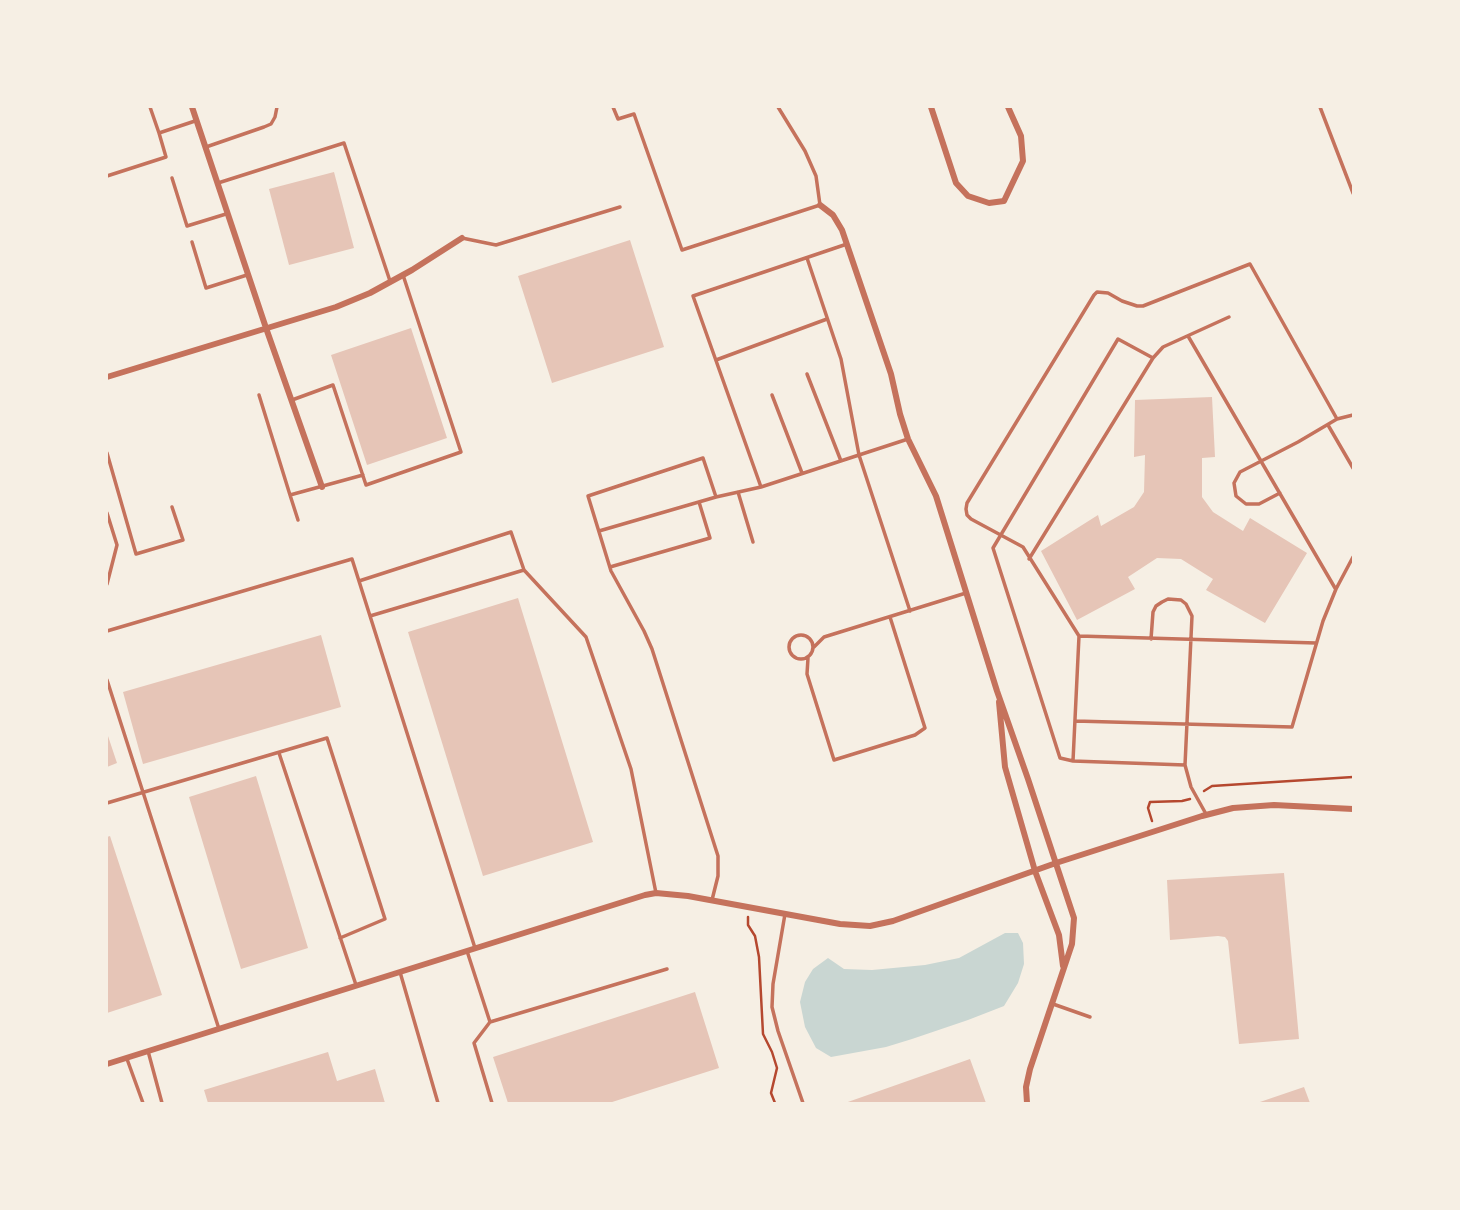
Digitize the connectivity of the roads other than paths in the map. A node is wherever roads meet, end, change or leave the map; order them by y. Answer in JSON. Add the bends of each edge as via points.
{"nodes":[{"id":1,"x":150,"y":107,"type":"edge"},
{"id":2,"x":192,"y":107,"type":"edge"},
{"id":3,"x":277,"y":107,"type":"edge"},
{"id":4,"x":613,"y":107,"type":"edge"},
{"id":5,"x":778,"y":107,"type":"edge"},
{"id":6,"x":931,"y":107,"type":"edge"},
{"id":7,"x":1008,"y":107,"type":"edge"},
{"id":8,"x":1320,"y":107,"type":"edge"},
{"id":9,"x":197,"y":121,"type":"junction"},
{"id":10,"x":159,"y":133,"type":"junction"},
{"id":11,"x":206,"y":147,"type":"junction"},
{"id":12,"x":107,"y":176,"type":"edge"},
{"id":13,"x":172,"y":178,"type":"dead end"},
{"id":14,"x":218,"y":183,"type":"junction"},
{"id":15,"x":1353,"y":194,"type":"edge"},
{"id":16,"x":820,"y":205,"type":"junction"},
{"id":17,"x":620,"y":207,"type":"dead end"},
{"id":18,"x":228,"y":213,"type":"junction"},
{"id":19,"x":462,"y":238,"type":"joint"},
{"id":20,"x":192,"y":242,"type":"dead end"},
{"id":21,"x":848,"y":244,"type":"junction"},
{"id":22,"x":807,"y":258,"type":"junction"},
{"id":23,"x":249,"y":275,"type":"junction"},
{"id":24,"x":403,"y":275,"type":"junction"},
{"id":25,"x":390,"y":282,"type":"junction"},
{"id":26,"x":1229,"y":317,"type":"dead end"},
{"id":27,"x":827,"y":319,"type":"junction"},
{"id":28,"x":266,"y":328,"type":"junction"},
{"id":29,"x":1188,"y":335,"type":"junction"},
{"id":30,"x":1153,"y":358,"type":"junction"},
{"id":31,"x":716,"y":360,"type":"junction"},
{"id":32,"x":807,"y":374,"type":"dead end"},
{"id":33,"x":107,"y":377,"type":"edge"},
{"id":34,"x":259,"y":395,"type":"dead end"},
{"id":35,"x":772,"y":395,"type":"dead end"},
{"id":36,"x":291,"y":400,"type":"junction"},
{"id":37,"x":1353,"y":415,"type":"edge"},
{"id":38,"x":1337,"y":419,"type":"junction"},
{"id":39,"x":1328,"y":424,"type":"junction"},
{"id":40,"x":908,"y":439,"type":"junction"},
{"id":41,"x":107,"y":453,"type":"edge"},
{"id":42,"x":859,"y":455,"type":"junction"},
{"id":43,"x":841,"y":461,"type":"junction"},
{"id":44,"x":1261,"y":461,"type":"junction"},
{"id":45,"x":1353,"y":468,"type":"edge"},
{"id":46,"x":803,"y":474,"type":"junction"},
{"id":47,"x":363,"y":475,"type":"junction"},
{"id":48,"x":321,"y":487,"type":"junction"},
{"id":49,"x":761,"y":487,"type":"junction"},
{"id":50,"x":738,"y":492,"type":"junction"},
{"id":51,"x":1280,"y":493,"type":"junction"},
{"id":52,"x":290,"y":495,"type":"junction"},
{"id":53,"x":716,"y":497,"type":"junction"},
{"id":54,"x":699,"y":502,"type":"junction"},
{"id":55,"x":173,"y":507,"type":"dead end"},
{"id":56,"x":107,"y":513,"type":"edge"},
{"id":57,"x":298,"y":520,"type":"dead end"},
{"id":58,"x":599,"y":531,"type":"junction"},
{"id":59,"x":1000,"y":535,"type":"junction"},
{"id":60,"x":753,"y":542,"type":"dead end"},
{"id":61,"x":1353,"y":557,"type":"edge"},
{"id":62,"x":1029,"y":559,"type":"junction"},
{"id":63,"x":610,"y":568,"type":"junction"},
{"id":64,"x":524,"y":570,"type":"junction"},
{"id":65,"x":359,"y":581,"type":"junction"},
{"id":66,"x":107,"y":584,"type":"edge"},
{"id":67,"x":1336,"y":589,"type":"junction"},
{"id":68,"x":966,"y":593,"type":"junction"},
{"id":69,"x":910,"y":611,"type":"junction"},
{"id":70,"x":370,"y":617,"type":"junction"},
{"id":71,"x":890,"y":617,"type":"junction"},
{"id":72,"x":107,"y":631,"type":"edge"},
{"id":73,"x":1079,"y":636,"type":"junction"},
{"id":74,"x":1152,"y":639,"type":"junction"},
{"id":75,"x":1191,"y":640,"type":"junction"},
{"id":76,"x":1316,"y":643,"type":"junction"},
{"id":77,"x":814,"y":648,"type":"junction"},
{"id":78,"x":808,"y":658,"type":"junction"},
{"id":79,"x":107,"y":680,"type":"edge"},
{"id":80,"x":997,"y":691,"type":"junction"},
{"id":81,"x":1075,"y":721,"type":"junction"},
{"id":82,"x":1187,"y":724,"type":"junction"},
{"id":83,"x":279,"y":752,"type":"junction"},
{"id":84,"x":1073,"y":761,"type":"junction"},
{"id":85,"x":1185,"y":765,"type":"junction"},
{"id":86,"x":143,"y":792,"type":"junction"},
{"id":87,"x":107,"y":803,"type":"edge"},
{"id":88,"x":1353,"y":809,"type":"edge"},
{"id":89,"x":1206,"y":814,"type":"junction"},
{"id":90,"x":1056,"y":863,"type":"junction"},
{"id":91,"x":1035,"y":871,"type":"junction"},
{"id":92,"x":656,"y":892,"type":"junction"},
{"id":93,"x":712,"y":900,"type":"junction"},
{"id":94,"x":785,"y":914,"type":"junction"},
{"id":95,"x":340,"y":938,"type":"junction"},
{"id":96,"x":475,"y":948,"type":"junction"},
{"id":97,"x":467,"y":951,"type":"junction"},
{"id":98,"x":1063,"y":967,"type":"junction"},
{"id":99,"x":667,"y":969,"type":"dead end"},
{"id":100,"x":400,"y":972,"type":"junction"},
{"id":101,"x":356,"y":986,"type":"junction"},
{"id":102,"x":1051,"y":1004,"type":"junction"},
{"id":103,"x":1090,"y":1017,"type":"dead end"},
{"id":104,"x":490,"y":1022,"type":"junction"},
{"id":105,"x":219,"y":1029,"type":"junction"},
{"id":106,"x":148,"y":1050,"type":"junction"},
{"id":107,"x":126,"y":1057,"type":"junction"},
{"id":108,"x":107,"y":1064,"type":"edge"},
{"id":109,"x":143,"y":1103,"type":"edge"},
{"id":110,"x":162,"y":1103,"type":"edge"},
{"id":111,"x":436,"y":1103,"type":"edge"},
{"id":112,"x":492,"y":1103,"type":"edge"},
{"id":113,"x":803,"y":1103,"type":"edge"},
{"id":114,"x":1027,"y":1103,"type":"edge"}],
"edges":[{"from":1,"to":10,"type":"lane"},
{"from":2,"to":9,"type":"street"},
{"from":3,"to":11,"type":"lane","via":[[271,124]]},
{"from":4,"to":16,"type":"lane","via":[[618,120],[634,114],[682,250]]},
{"from":5,"to":16,"type":"lane","via":[[811,164]]},
{"from":6,"to":7,"type":"street","via":[[956,183],[968,196],[989,203],[1004,201],[1023,161],[1021,136]]},
{"from":8,"to":15,"type":"lane"},
{"from":9,"to":10,"type":"lane"},
{"from":9,"to":11,"type":"street"},
{"from":10,"to":12,"type":"lane","via":[[166,157]]},
{"from":11,"to":14,"type":"street"},
{"from":13,"to":18,"type":"lane","via":[[187,226]]},
{"from":14,"to":18,"type":"street"},
{"from":14,"to":25,"type":"lane","via":[[344,143]]},
{"from":16,"to":21,"type":"street","via":[[839,222]]},
{"from":17,"to":19,"type":"lane","via":[[496,245]]},
{"from":18,"to":23,"type":"street"},
{"from":19,"to":24,"type":"street"},
{"from":20,"to":23,"type":"lane","via":[[206,288]]},
{"from":21,"to":22,"type":"lane"},
{"from":21,"to":40,"type":"street"},
{"from":22,"to":27,"type":"lane"},
{"from":22,"to":31,"type":"lane","via":[[693,296]]},
{"from":23,"to":28,"type":"street"},
{"from":24,"to":25,"type":"street"},
{"from":24,"to":47,"type":"lane","via":[[461,452],[366,485]]},
{"from":25,"to":28,"type":"street","via":[[336,307]]},
{"from":26,"to":29,"type":"lane"},
{"from":27,"to":31,"type":"lane"},
{"from":27,"to":42,"type":"lane","via":[[841,359]]},
{"from":28,"to":33,"type":"street"},
{"from":28,"to":36,"type":"street"},
{"from":29,"to":30,"type":"lane"},
{"from":29,"to":44,"type":"lane"},
{"from":30,"to":59,"type":"lane","via":[[1118,339]]},
{"from":30,"to":62,"type":"lane"},
{"from":31,"to":49,"type":"lane"},
{"from":32,"to":43,"type":"lane"},
{"from":34,"to":52,"type":"lane"},
{"from":35,"to":46,"type":"lane"},
{"from":36,"to":47,"type":"lane","via":[[333,386]]},
{"from":36,"to":48,"type":"street"},
{"from":37,"to":38,"type":"lane"},
{"from":38,"to":39,"type":"lane"},
{"from":38,"to":59,"type":"lane","via":[[1250,264],[1143,306],[1097,292],[967,503],[971,519]]},
{"from":39,"to":44,"type":"lane"},
{"from":39,"to":45,"type":"lane"},
{"from":40,"to":42,"type":"lane"},
{"from":40,"to":68,"type":"street","via":[[936,496]]},
{"from":41,"to":55,"type":"lane","via":[[136,554],[183,540]]},
{"from":42,"to":43,"type":"lane"},
{"from":42,"to":69,"type":"lane"},
{"from":43,"to":46,"type":"lane"},
{"from":44,"to":51,"type":"lane"},
{"from":44,"to":51,"type":"lane","via":[[1236,477],[1236,496],[1252,505]]},
{"from":46,"to":49,"type":"lane"},
{"from":47,"to":48,"type":"lane"},
{"from":48,"to":52,"type":"lane"},
{"from":49,"to":50,"type":"lane"},
{"from":50,"to":53,"type":"lane"},
{"from":50,"to":60,"type":"lane"},
{"from":51,"to":67,"type":"lane"},
{"from":52,"to":57,"type":"lane"},
{"from":53,"to":54,"type":"lane"},
{"from":53,"to":58,"type":"lane","via":[[703,458],[588,496]]},
{"from":54,"to":58,"type":"lane"},
{"from":54,"to":63,"type":"lane","via":[[710,538]]},
{"from":56,"to":66,"type":"lane","via":[[117,545]]},
{"from":58,"to":63,"type":"lane"},
{"from":59,"to":62,"type":"lane","via":[[1023,547]]},
{"from":59,"to":84,"type":"lane","via":[[993,548],[1060,758]]},
{"from":61,"to":67,"type":"lane"},
{"from":62,"to":73,"type":"lane"},
{"from":63,"to":93,"type":"lane","via":[[652,649],[718,856]]},
{"from":64,"to":65,"type":"lane","via":[[511,532]]},
{"from":64,"to":70,"type":"lane"},
{"from":64,"to":92,"type":"lane","via":[[586,636],[631,769]]},
{"from":65,"to":70,"type":"lane"},
{"from":65,"to":72,"type":"lane","via":[[352,559]]},
{"from":67,"to":76,"type":"lane"},
{"from":68,"to":69,"type":"lane"},
{"from":68,"to":80,"type":"street"},
{"from":69,"to":71,"type":"lane"},
{"from":70,"to":96,"type":"lane"},
{"from":71,"to":77,"type":"lane","via":[[824,637]]},
{"from":71,"to":78,"type":"lane","via":[[925,728],[915,735],[834,760],[807,674]]},
{"from":73,"to":74,"type":"lane"},
{"from":73,"to":81,"type":"lane"},
{"from":74,"to":75,"type":"lane"},
{"from":74,"to":75,"type":"lane","via":[[1156,606],[1174,599],[1191,610]]},
{"from":75,"to":76,"type":"lane"},
{"from":75,"to":82,"type":"lane"},
{"from":76,"to":82,"type":"lane","via":[[1292,727]]},
{"from":77,"to":78,"type":"lane"},
{"from":77,"to":78,"type":"lane","via":[[811,639],[803,635],[791,640],[793,657]]},
{"from":79,"to":86,"type":"lane"},
{"from":80,"to":90,"type":"street"},
{"from":80,"to":91,"type":"street","via":[[1005,767]]},
{"from":81,"to":82,"type":"lane"},
{"from":81,"to":84,"type":"lane"},
{"from":82,"to":85,"type":"lane"},
{"from":83,"to":86,"type":"lane"},
{"from":83,"to":95,"type":"lane"},
{"from":83,"to":95,"type":"lane","via":[[327,738],[386,919]]},
{"from":84,"to":85,"type":"lane"},
{"from":85,"to":89,"type":"lane"},
{"from":86,"to":87,"type":"lane"},
{"from":86,"to":105,"type":"lane"},
{"from":88,"to":89,"type":"street","via":[[1274,805]]},
{"from":89,"to":90,"type":"street"},
{"from":90,"to":91,"type":"street"},
{"from":90,"to":98,"type":"street","via":[[1073,918],[1072,944]]},
{"from":91,"to":94,"type":"street","via":[[883,924],[856,926]]},
{"from":91,"to":98,"type":"street","via":[[1059,935]]},
{"from":92,"to":93,"type":"street"},
{"from":92,"to":96,"type":"street"},
{"from":93,"to":94,"type":"street"},
{"from":94,"to":113,"type":"lane","via":[[772,1007]]},
{"from":95,"to":101,"type":"lane"},
{"from":96,"to":97,"type":"street"},
{"from":97,"to":100,"type":"street"},
{"from":97,"to":104,"type":"lane"},
{"from":98,"to":102,"type":"street"},
{"from":99,"to":104,"type":"lane"},
{"from":100,"to":101,"type":"street"},
{"from":100,"to":111,"type":"lane"},
{"from":101,"to":105,"type":"street"},
{"from":102,"to":103,"type":"lane"},
{"from":102,"to":114,"type":"street","via":[[1027,1078]]},
{"from":104,"to":112,"type":"lane","via":[[474,1043]]},
{"from":105,"to":106,"type":"street"},
{"from":106,"to":107,"type":"street"},
{"from":106,"to":110,"type":"lane"},
{"from":107,"to":108,"type":"street"},
{"from":107,"to":109,"type":"lane"}]}
